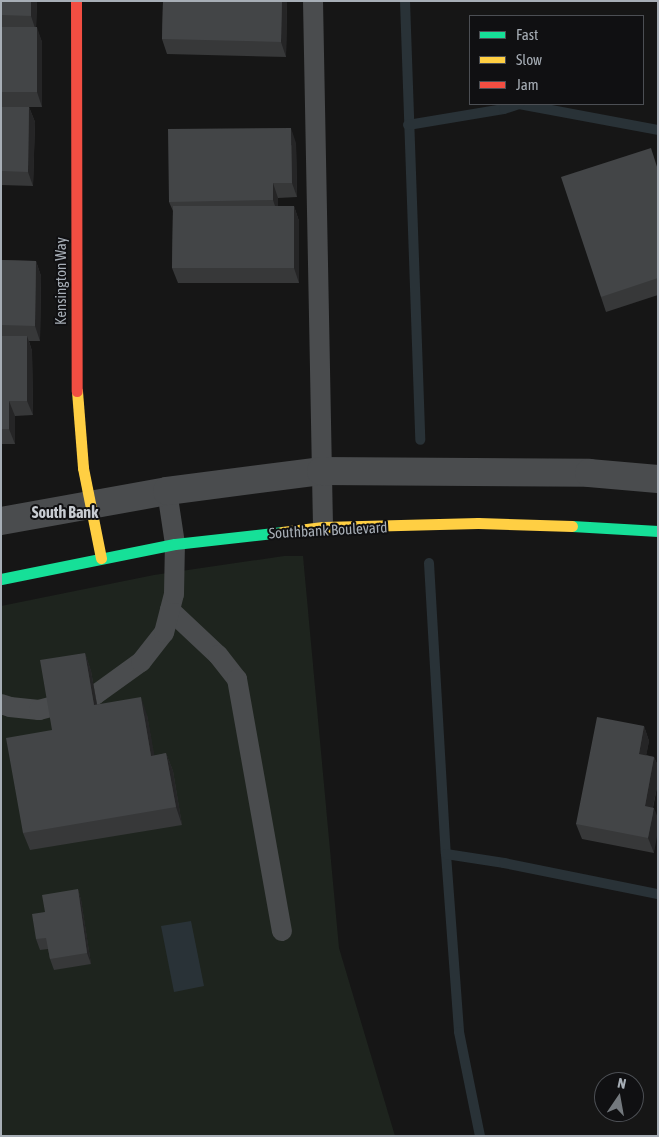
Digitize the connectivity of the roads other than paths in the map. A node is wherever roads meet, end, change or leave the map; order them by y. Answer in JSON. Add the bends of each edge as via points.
{"nodes":[{"id":1,"x":76,"y":1,"type":"edge"},
{"id":2,"x":313,"y":1,"type":"edge"},
{"id":3,"x":321,"y":471,"type":"junction"},
{"id":4,"x":658,"y":479,"type":"edge"},
{"id":5,"x":167,"y":492,"type":"junction"},
{"id":6,"x":90,"y":504,"type":"junction"},
{"id":7,"x":1,"y":521,"type":"edge"},
{"id":8,"x":323,"y":527,"type":"junction"},
{"id":9,"x":658,"y":531,"type":"edge"},
{"id":10,"x":175,"y":544,"type":"junction"},
{"id":11,"x":101,"y":558,"type":"junction"},
{"id":12,"x":1,"y":579,"type":"edge"},
{"id":13,"x":170,"y":610,"type":"junction"},
{"id":14,"x":1,"y":704,"type":"edge"},
{"id":15,"x":282,"y":931,"type":"dead end"}],
"edges":[{"from":1,"to":6,"type":"street","name":"Kensington Way","via":[[76,390],[83,468]]},
{"from":2,"to":3,"type":"lane"},
{"from":3,"to":4,"type":"street","via":[[588,473]]},
{"from":3,"to":5,"type":"street"},
{"from":3,"to":8,"type":"lane"},
{"from":5,"to":6,"type":"street"},
{"from":5,"to":10,"type":"lane"},
{"from":6,"to":7,"type":"street"},
{"from":6,"to":11,"type":"street","name":"Kensington Way"},
{"from":8,"to":9,"type":"street","name":"Southbank Boulevard","via":[[478,523]]},
{"from":8,"to":10,"type":"street","name":"Southbank Boulevard"},
{"from":10,"to":11,"type":"street","name":"Southbank Boulevard"},
{"from":10,"to":13,"type":"lane","via":[[174,594]]},
{"from":11,"to":12,"type":"street","name":"Southbank Boulevard"},
{"from":13,"to":14,"type":"lane","via":[[164,633],[141,662],[101,692],[40,710]]},
{"from":13,"to":15,"type":"lane","via":[[218,655],[237,679]]}]}
